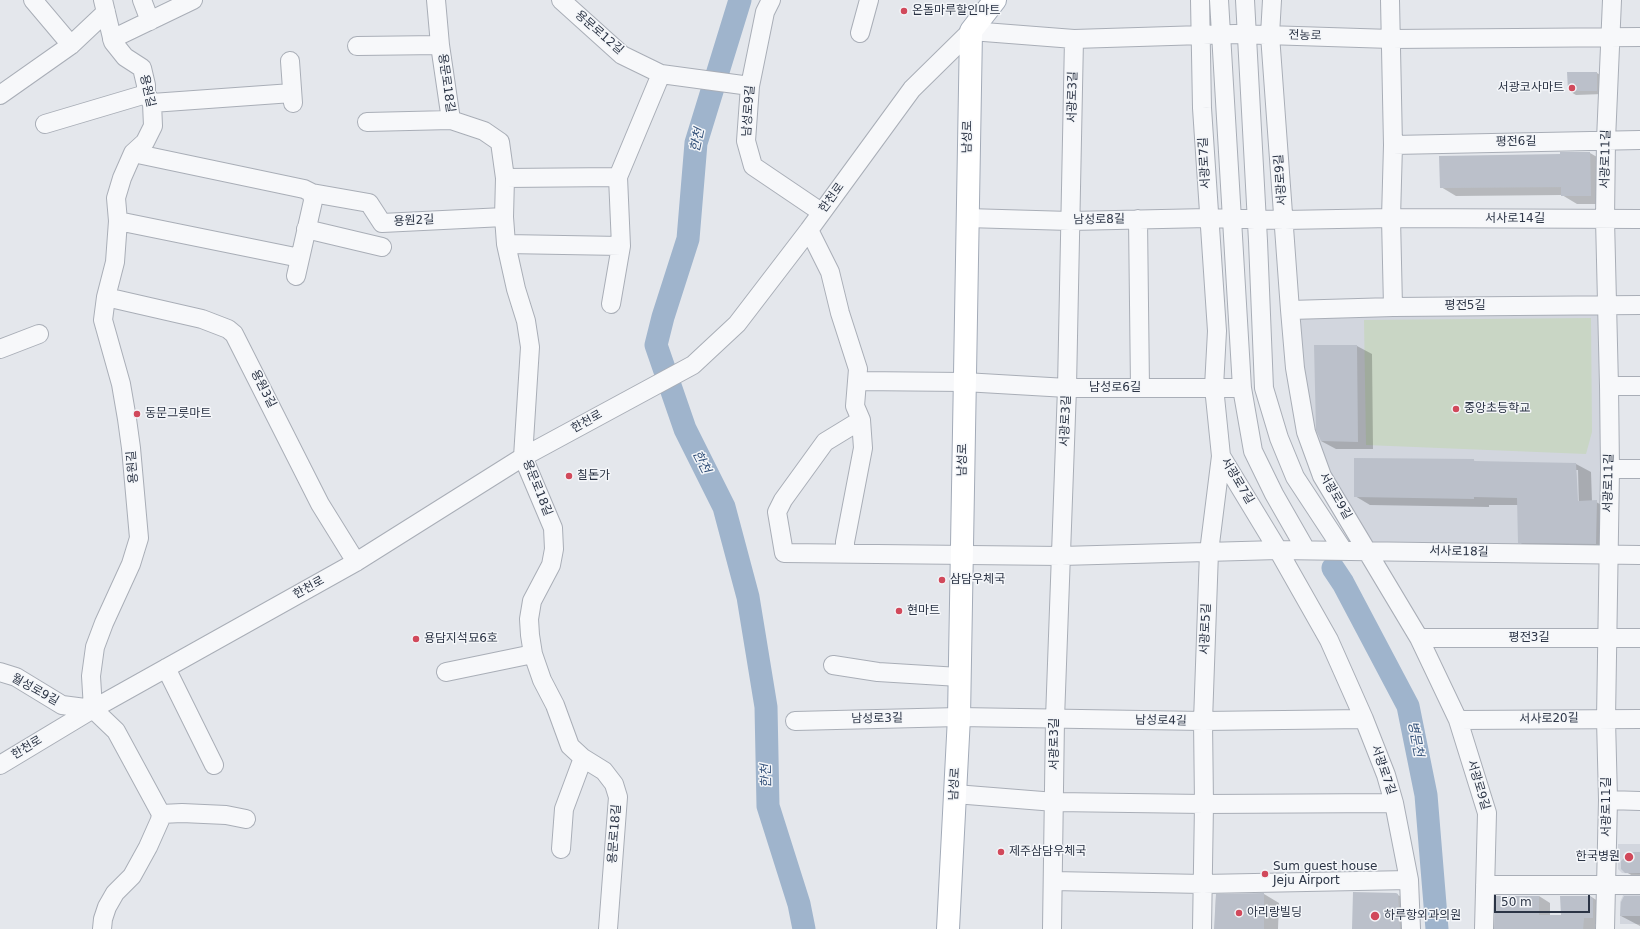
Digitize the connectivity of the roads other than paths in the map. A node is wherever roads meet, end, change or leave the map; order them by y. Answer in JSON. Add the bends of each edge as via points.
{"nodes":[{"id":1,"x":33,"y":0,"type":"edge"},
{"id":2,"x":142,"y":0,"type":"edge"},
{"id":3,"x":193,"y":0,"type":"edge"},
{"id":4,"x":436,"y":0,"type":"edge"},
{"id":5,"x":561,"y":0,"type":"edge"},
{"id":6,"x":771,"y":0,"type":"edge"},
{"id":7,"x":869,"y":0,"type":"edge"},
{"id":8,"x":995,"y":0,"type":"edge"},
{"id":9,"x":1200,"y":0,"type":"edge"},
{"id":10,"x":1218,"y":0,"type":"edge"},
{"id":11,"x":1245,"y":0,"type":"edge"},
{"id":12,"x":1272,"y":0,"type":"edge"},
{"id":13,"x":1390,"y":0,"type":"edge"},
{"id":14,"x":1612,"y":0,"type":"edge"},
{"id":15,"x":104,"y":6,"type":"edge"},
{"id":16,"x":150,"y":21,"type":"junction"},
{"id":17,"x":971,"y":31,"type":"junction"},
{"id":18,"x":860,"y":33,"type":"dead end"},
{"id":19,"x":1200,"y":34,"type":"junction"},
{"id":20,"x":1246,"y":34,"type":"junction"},
{"id":21,"x":1221,"y":35,"type":"junction"},
{"id":22,"x":1270,"y":35,"type":"junction"},
{"id":23,"x":1610,"y":37,"type":"junction"},
{"id":24,"x":1640,"y":37,"type":"edge"},
{"id":25,"x":112,"y":39,"type":"junction"},
{"id":26,"x":1074,"y":39,"type":"junction"},
{"id":27,"x":1391,"y":39,"type":"junction"},
{"id":28,"x":71,"y":44,"type":"junction"},
{"id":29,"x":440,"y":45,"type":"junction"},
{"id":30,"x":357,"y":46,"type":"dead end"},
{"id":31,"x":290,"y":61,"type":"dead end"},
{"id":32,"x":660,"y":74,"type":"junction"},
{"id":33,"x":742,"y":85,"type":"junction"},
{"id":34,"x":0,"y":95,"type":"edge"},
{"id":35,"x":149,"y":98,"type":"junction"},
{"id":36,"x":451,"y":120,"type":"junction"},
{"id":37,"x":368,"y":122,"type":"dead end"},
{"id":38,"x":45,"y":124,"type":"dead end"},
{"id":39,"x":1606,"y":140,"type":"junction"},
{"id":40,"x":1640,"y":140,"type":"edge"},
{"id":41,"x":1393,"y":145,"type":"junction"},
{"id":42,"x":133,"y":153,"type":"junction"},
{"id":43,"x":618,"y":177,"type":"junction"},
{"id":44,"x":505,"y":178,"type":"junction"},
{"id":45,"x":312,"y":193,"type":"junction"},
{"id":46,"x":822,"y":212,"type":"junction"},
{"id":47,"x":504,"y":217,"type":"junction"},
{"id":48,"x":966,"y":218,"type":"junction"},
{"id":49,"x":1208,"y":218,"type":"junction"},
{"id":50,"x":1390,"y":218,"type":"junction"},
{"id":51,"x":1138,"y":219,"type":"junction"},
{"id":52,"x":1605,"y":219,"type":"junction"},
{"id":53,"x":1640,"y":219,"type":"edge"},
{"id":54,"x":1231,"y":220,"type":"junction"},
{"id":55,"x":1256,"y":220,"type":"junction"},
{"id":56,"x":1284,"y":220,"type":"junction"},
{"id":57,"x":118,"y":221,"type":"junction"},
{"id":58,"x":1070,"y":221,"type":"junction"},
{"id":59,"x":306,"y":229,"type":"junction"},
{"id":60,"x":808,"y":230,"type":"junction"},
{"id":61,"x":506,"y":244,"type":"junction"},
{"id":62,"x":621,"y":246,"type":"junction"},
{"id":63,"x":382,"y":247,"type":"dead end"},
{"id":64,"x":300,"y":258,"type":"junction"},
{"id":65,"x":296,"y":276,"type":"dead end"},
{"id":66,"x":106,"y":297,"type":"junction"},
{"id":67,"x":611,"y":304,"type":"dead end"},
{"id":68,"x":1640,"y":304,"type":"edge"},
{"id":69,"x":1607,"y":305,"type":"junction"},
{"id":70,"x":1394,"y":307,"type":"junction"},
{"id":71,"x":1290,"y":310,"type":"junction"},
{"id":72,"x":39,"y":334,"type":"dead end"},
{"id":73,"x":0,"y":349,"type":"edge"},
{"id":74,"x":857,"y":381,"type":"junction"},
{"id":75,"x":964,"y":382,"type":"junction"},
{"id":76,"x":1609,"y":386,"type":"junction"},
{"id":77,"x":1640,"y":386,"type":"edge"},
{"id":78,"x":1067,"y":388,"type":"junction"},
{"id":79,"x":1140,"y":388,"type":"junction"},
{"id":80,"x":1214,"y":388,"type":"junction"},
{"id":81,"x":1242,"y":388,"type":"junction"},
{"id":82,"x":861,"y":420,"type":"junction"},
{"id":83,"x":524,"y":456,"type":"junction"},
{"id":84,"x":1221,"y":456,"type":"junction"},
{"id":85,"x":1610,"y":469,"type":"junction"},
{"id":86,"x":1640,"y":469,"type":"edge"},
{"id":87,"x":1278,"y":550,"type":"junction"},
{"id":88,"x":1306,"y":550,"type":"junction"},
{"id":89,"x":1343,"y":550,"type":"junction"},
{"id":90,"x":1368,"y":551,"type":"junction"},
{"id":91,"x":1209,"y":552,"type":"junction"},
{"id":92,"x":845,"y":553,"type":"junction"},
{"id":93,"x":1607,"y":555,"type":"junction"},
{"id":94,"x":1640,"y":555,"type":"edge"},
{"id":95,"x":962,"y":556,"type":"junction"},
{"id":96,"x":1061,"y":556,"type":"junction"},
{"id":97,"x":356,"y":562,"type":"junction"},
{"id":98,"x":1419,"y":638,"type":"junction"},
{"id":99,"x":1606,"y":638,"type":"junction"},
{"id":100,"x":1640,"y":638,"type":"edge"},
{"id":101,"x":533,"y":654,"type":"junction"},
{"id":102,"x":833,"y":665,"type":"dead end"},
{"id":103,"x":166,"y":668,"type":"junction"},
{"id":104,"x":0,"y":672,"type":"edge"},
{"id":105,"x":446,"y":672,"type":"dead end"},
{"id":106,"x":959,"y":677,"type":"junction"},
{"id":107,"x":93,"y":709,"type":"junction"},
{"id":108,"x":959,"y":717,"type":"junction"},
{"id":109,"x":1364,"y":718,"type":"junction"},
{"id":110,"x":1606,"y":719,"type":"junction"},
{"id":111,"x":1640,"y":719,"type":"edge"},
{"id":112,"x":1055,"y":720,"type":"junction"},
{"id":113,"x":1458,"y":720,"type":"junction"},
{"id":114,"x":795,"y":721,"type":"dead end"},
{"id":115,"x":1203,"y":721,"type":"junction"},
{"id":116,"x":583,"y":758,"type":"junction"},
{"id":117,"x":0,"y":764,"type":"edge"},
{"id":118,"x":214,"y":765,"type":"dead end"},
{"id":119,"x":955,"y":794,"type":"junction"},
{"id":120,"x":1608,"y":800,"type":"junction"},
{"id":121,"x":1640,"y":801,"type":"edge"},
{"id":122,"x":1055,"y":802,"type":"junction"},
{"id":123,"x":1394,"y":802,"type":"junction"},
{"id":124,"x":1204,"y":804,"type":"junction"},
{"id":125,"x":161,"y":814,"type":"junction"},
{"id":126,"x":246,"y":819,"type":"dead end"},
{"id":127,"x":561,"y":849,"type":"dead end"},
{"id":128,"x":1409,"y":880,"type":"junction"},
{"id":129,"x":1053,"y":881,"type":"junction"},
{"id":130,"x":1203,"y":884,"type":"junction"},
{"id":131,"x":1485,"y":885,"type":"junction"},
{"id":132,"x":1606,"y":885,"type":"junction"},
{"id":133,"x":1640,"y":885,"type":"edge"},
{"id":134,"x":102,"y":929,"type":"edge"},
{"id":135,"x":608,"y":929,"type":"edge"},
{"id":136,"x":948,"y":929,"type":"edge"},
{"id":137,"x":1052,"y":929,"type":"edge"},
{"id":138,"x":1202,"y":929,"type":"edge"},
{"id":139,"x":1411,"y":929,"type":"edge"},
{"id":140,"x":1484,"y":929,"type":"edge"},
{"id":141,"x":1605,"y":929,"type":"edge"}],
"edges":[{"from":1,"to":28,"type":"street"},
{"from":2,"to":16,"type":"street"},
{"from":3,"to":16,"type":"street"},
{"from":4,"to":29,"type":"street","name":"용문로18길"},
{"from":5,"to":32,"type":"street","name":"용문로12길","via":[[622,55]]},
{"from":6,"to":33,"type":"street","name":"남성로9길"},
{"from":7,"to":18,"type":"street"},
{"from":8,"to":17,"type":"main road"},
{"from":9,"to":19,"type":"street","name":"서광로7길"},
{"from":10,"to":21,"type":"street"},
{"from":11,"to":20,"type":"street"},
{"from":12,"to":22,"type":"street","name":"서광로9길"},
{"from":13,"to":27,"type":"street"},
{"from":14,"to":23,"type":"street","name":"서광로11길"},
{"from":15,"to":25,"type":"street","name":"용원길"},
{"from":15,"to":28,"type":"street","name":"용원길"},
{"from":16,"to":25,"type":"street"},
{"from":17,"to":26,"type":"street","name":"전농로"},
{"from":17,"to":46,"type":"street","name":"한천로","via":[[912,89]]},
{"from":17,"to":48,"type":"main road","name":"남성로"},
{"from":19,"to":21,"type":"street","name":"전농로"},
{"from":19,"to":26,"type":"street","name":"전농로"},
{"from":19,"to":49,"type":"street","name":"서광로7길"},
{"from":20,"to":21,"type":"street","name":"전농로"},
{"from":20,"to":22,"type":"street","name":"전농로"},
{"from":20,"to":55,"type":"street"},
{"from":21,"to":54,"type":"street"},
{"from":22,"to":27,"type":"street","name":"전농로"},
{"from":22,"to":56,"type":"street","name":"서광로9길"},
{"from":23,"to":24,"type":"street","name":"전농로"},
{"from":23,"to":27,"type":"street","name":"전농로"},
{"from":23,"to":39,"type":"street","name":"서광로11길"},
{"from":25,"to":35,"type":"street","name":"용원길","via":[[125,57],[142,68]]},
{"from":26,"to":58,"type":"street","name":"서광로3길"},
{"from":27,"to":41,"type":"street"},
{"from":28,"to":34,"type":"street","name":"용원길"},
{"from":29,"to":30,"type":"street"},
{"from":29,"to":36,"type":"street","name":"용문로18길"},
{"from":31,"to":35,"type":"street","via":[[293,98]]},
{"from":32,"to":33,"type":"street","name":"용문로12길"},
{"from":32,"to":43,"type":"street"},
{"from":33,"to":46,"type":"street","name":"남성로9길","via":[[746,141],[753,166]]},
{"from":35,"to":38,"type":"street"},
{"from":35,"to":42,"type":"street","name":"용원길","via":[[153,126],[146,142]]},
{"from":36,"to":37,"type":"street"},
{"from":36,"to":44,"type":"street","name":"용문로18길","via":[[484,131],[500,142]]},
{"from":39,"to":40,"type":"street","name":"평전6길"},
{"from":39,"to":41,"type":"street","name":"평전6길"},
{"from":39,"to":52,"type":"street","name":"서광로11길"},
{"from":41,"to":50,"type":"street"},
{"from":42,"to":45,"type":"street","name":"용원2길","via":[[304,189]]},
{"from":42,"to":57,"type":"street","name":"용원길","via":[[116,198]]},
{"from":43,"to":44,"type":"street"},
{"from":43,"to":62,"type":"street"},
{"from":44,"to":47,"type":"street","name":"용문로18길"},
{"from":45,"to":47,"type":"street","name":"용원2길","via":[[369,203],[382,223]]},
{"from":45,"to":59,"type":"street","via":[[313,201]]},
{"from":46,"to":60,"type":"street","name":"한천로"},
{"from":47,"to":61,"type":"street","name":"용문로18길"},
{"from":48,"to":58,"type":"street","name":"남성로8길"},
{"from":48,"to":75,"type":"main road","name":"남성로"},
{"from":49,"to":51,"type":"street","name":"남성로8길"},
{"from":49,"to":54,"type":"street","name":"남성로8길"},
{"from":49,"to":80,"type":"street","name":"서광로7길","via":[[1217,331]]},
{"from":50,"to":52,"type":"street","name":"서사로14길"},
{"from":50,"to":56,"type":"street","name":"서사로14길"},
{"from":50,"to":70,"type":"street"},
{"from":51,"to":58,"type":"street","name":"남성로8길"},
{"from":51,"to":79,"type":"street"},
{"from":52,"to":53,"type":"street","name":"서사로14길"},
{"from":52,"to":69,"type":"street","name":"서광로11길"},
{"from":54,"to":55,"type":"street","name":"서사로14길"},
{"from":54,"to":81,"type":"street"},
{"from":55,"to":56,"type":"street","name":"서사로14길"},
{"from":55,"to":89,"type":"street","via":[[1264,388],[1279,438],[1295,477]]},
{"from":56,"to":71,"type":"street","name":"서광로9길"},
{"from":57,"to":64,"type":"street"},
{"from":57,"to":66,"type":"street","name":"용원길","via":[[114,262]]},
{"from":58,"to":78,"type":"street","name":"서광로3길"},
{"from":59,"to":63,"type":"street"},
{"from":59,"to":64,"type":"street"},
{"from":60,"to":74,"type":"street","via":[[830,272],[858,369]]},
{"from":60,"to":83,"type":"street","name":"한천로","via":[[737,324],[693,365]]},
{"from":61,"to":62,"type":"street"},
{"from":61,"to":83,"type":"street","name":"용문로18길","via":[[526,321],[530,347]]},
{"from":62,"to":67,"type":"street"},
{"from":64,"to":65,"type":"street"},
{"from":66,"to":97,"type":"street","name":"용원3길","via":[[202,319],[234,334],[320,504]]},
{"from":66,"to":107,"type":"street","name":"용원길","via":[[103,320],[121,384],[127,419],[139,538],[131,564],[95,647],[91,676]]},
{"from":68,"to":69,"type":"street","name":"평전5길"},
{"from":69,"to":70,"type":"street","name":"평전5길"},
{"from":69,"to":76,"type":"street","name":"서광로11길"},
{"from":70,"to":71,"type":"street","name":"평전5길"},
{"from":71,"to":90,"type":"street","name":"서광로9길","via":[[1295,368],[1306,432],[1322,476]]},
{"from":72,"to":73,"type":"street"},
{"from":74,"to":75,"type":"street","name":"남성로6길"},
{"from":74,"to":82,"type":"street","via":[[855,406]]},
{"from":75,"to":78,"type":"street","name":"남성로6길"},
{"from":75,"to":95,"type":"main road","name":"남성로"},
{"from":76,"to":77,"type":"street"},
{"from":76,"to":85,"type":"street","name":"서광로11길"},
{"from":78,"to":79,"type":"street","name":"남성로6길"},
{"from":78,"to":96,"type":"street","name":"서광로3길"},
{"from":79,"to":80,"type":"street","name":"남성로6길"},
{"from":80,"to":81,"type":"street","name":"남성로6길"},
{"from":80,"to":84,"type":"street","name":"서광로7길"},
{"from":81,"to":88,"type":"street","via":[[1253,451]]},
{"from":82,"to":92,"type":"street","via":[[863,448]]},
{"from":82,"to":92,"type":"street","via":[[826,442],[782,500],[777,512],[784,553]]},
{"from":83,"to":97,"type":"street","name":"한천로"},
{"from":83,"to":101,"type":"street","name":"용문로18길","via":[[553,528],[554,549],[551,565],[532,601],[529,619]]},
{"from":84,"to":87,"type":"street","name":"서광로7길"},
{"from":84,"to":91,"type":"street","name":"서광로5길"},
{"from":85,"to":86,"type":"street"},
{"from":85,"to":93,"type":"street","name":"서광로11길"},
{"from":87,"to":88,"type":"street","name":"서사로18길"},
{"from":87,"to":91,"type":"street"},
{"from":87,"to":109,"type":"street","name":"서광로7길","via":[[1329,640]]},
{"from":88,"to":89,"type":"street","name":"서사로18길"},
{"from":89,"to":90,"type":"street","name":"서사로18길"},
{"from":90,"to":93,"type":"street","name":"서사로18길"},
{"from":90,"to":98,"type":"street","name":"서광로9길"},
{"from":91,"to":96,"type":"street"},
{"from":91,"to":115,"type":"street","name":"서광로5길"},
{"from":92,"to":95,"type":"street"},
{"from":93,"to":94,"type":"street","name":"서사로18길"},
{"from":93,"to":99,"type":"street","name":"서광로11길"},
{"from":95,"to":96,"type":"street"},
{"from":95,"to":106,"type":"main road","name":"남성로"},
{"from":96,"to":112,"type":"street","name":"서광로3길"},
{"from":97,"to":103,"type":"street","name":"한천로"},
{"from":98,"to":99,"type":"street","name":"평전3길"},
{"from":98,"to":113,"type":"street","name":"서광로9길"},
{"from":99,"to":100,"type":"street","name":"평전3길"},
{"from":99,"to":110,"type":"street","name":"서광로11길"},
{"from":101,"to":105,"type":"street"},
{"from":101,"to":116,"type":"street","name":"용문로18길","via":[[570,746]]},
{"from":102,"to":106,"type":"street","via":[[878,672]]},
{"from":103,"to":107,"type":"street","name":"한천로"},
{"from":103,"to":118,"type":"street"},
{"from":104,"to":107,"type":"street","name":"월성로9길","via":[[16,677],[62,705]]},
{"from":106,"to":108,"type":"main road","name":"남성로"},
{"from":107,"to":117,"type":"street","name":"한천로"},
{"from":107,"to":125,"type":"street","via":[[116,731]]},
{"from":108,"to":112,"type":"street","name":"남성로4길"},
{"from":108,"to":114,"type":"street","name":"남성로3길"},
{"from":108,"to":119,"type":"main road","name":"남성로"},
{"from":109,"to":115,"type":"street","name":"남성로4길"},
{"from":109,"to":123,"type":"street","name":"서광로7길"},
{"from":110,"to":111,"type":"street","name":"서사로20길"},
{"from":110,"to":113,"type":"street","name":"서사로20길"},
{"from":110,"to":120,"type":"street","name":"서광로11길"},
{"from":112,"to":115,"type":"street","name":"남성로4길"},
{"from":112,"to":122,"type":"street","name":"서광로3길"},
{"from":113,"to":131,"type":"street","name":"서광로9길","via":[[1487,813]]},
{"from":115,"to":124,"type":"street","name":"서광로5길"},
{"from":116,"to":127,"type":"street","via":[[564,809]]},
{"from":116,"to":135,"type":"street","name":"용문로18길","via":[[604,771],[614,784],[618,797]]},
{"from":119,"to":122,"type":"street"},
{"from":119,"to":136,"type":"main road","name":"남성로"},
{"from":120,"to":121,"type":"street"},
{"from":120,"to":132,"type":"street","name":"서광로11길"},
{"from":122,"to":124,"type":"street"},
{"from":122,"to":129,"type":"street","name":"서광로3길"},
{"from":123,"to":124,"type":"street"},
{"from":123,"to":128,"type":"street","name":"서광로7길"},
{"from":124,"to":130,"type":"street","name":"서광로5길"},
{"from":125,"to":126,"type":"street","via":[[226,815]]},
{"from":125,"to":134,"type":"street","via":[[148,847],[132,876],[115,893],[107,907]]},
{"from":128,"to":130,"type":"street"},
{"from":128,"to":139,"type":"street","name":"서광로7길"},
{"from":129,"to":130,"type":"street"},
{"from":129,"to":137,"type":"street","name":"서광로3길"},
{"from":130,"to":138,"type":"street","name":"서광로5길"},
{"from":131,"to":132,"type":"street"},
{"from":131,"to":140,"type":"street","name":"서광로9길"},
{"from":132,"to":133,"type":"street"},
{"from":132,"to":141,"type":"street","name":"서광로11길"}]}
